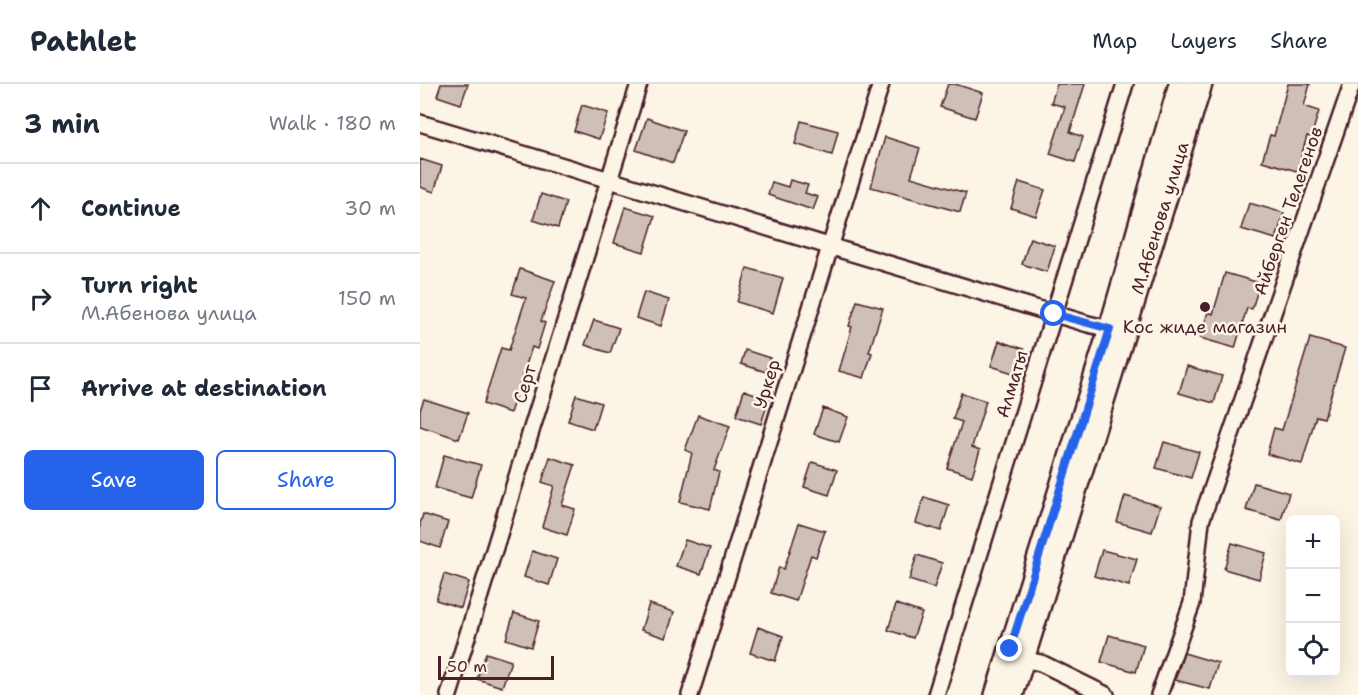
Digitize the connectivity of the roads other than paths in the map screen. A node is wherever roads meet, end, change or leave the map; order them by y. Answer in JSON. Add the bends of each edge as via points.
{"nodes":[{"id":1,"x":639,"y":84,"type":"edge"},
{"id":2,"x":881,"y":84,"type":"edge"},
{"id":3,"x":1125,"y":84,"type":"edge"},
{"id":4,"x":1180,"y":84,"type":"edge"},
{"id":5,"x":1201,"y":84,"type":"edge"},
{"id":6,"x":1353,"y":84,"type":"edge"},
{"id":7,"x":420,"y":123,"type":"edge"},
{"id":8,"x":609,"y":180,"type":"junction"},
{"id":9,"x":830,"y":247,"type":"junction"},
{"id":10,"x":1054,"y":314,"type":"junction"},
{"id":11,"x":1110,"y":329,"type":"junction"},
{"id":12,"x":1022,"y":659,"type":"junction"},
{"id":13,"x":449,"y":695,"type":"edge"},
{"id":14,"x":690,"y":695,"type":"edge"},
{"id":15,"x":936,"y":695,"type":"edge"},
{"id":16,"x":996,"y":695,"type":"edge"},
{"id":17,"x":1011,"y":695,"type":"edge"},
{"id":18,"x":1106,"y":695,"type":"edge"},
{"id":19,"x":1159,"y":695,"type":"edge"}],
"edges":[{"from":1,"to":8,"type":"street","name":"Серт"},
{"from":2,"to":9,"type":"street","name":"Уркер"},
{"from":3,"to":10,"type":"street","name":"Алматы"},
{"from":4,"to":11,"type":"main road","name":"М.Абенова улица"},
{"from":5,"to":12,"type":"main road","name":"М.Абенова улица"},
{"from":6,"to":19,"type":"street","name":"Айберген Телегенов","via":[[1201,521],[1192,603]]},
{"from":7,"to":8,"type":"street"},
{"from":8,"to":9,"type":"street"},
{"from":8,"to":13,"type":"street","name":"Серт"},
{"from":9,"to":10,"type":"street"},
{"from":9,"to":14,"type":"street","name":"Уркер"},
{"from":10,"to":11,"type":"street"},
{"from":10,"to":15,"type":"street","name":"Алматы"},
{"from":11,"to":16,"type":"main road","name":"М.Абенова улица"},
{"from":12,"to":17,"type":"main road","name":"М.Абенова улица"},
{"from":12,"to":18,"type":"street","via":[[1041,663]]}]}
